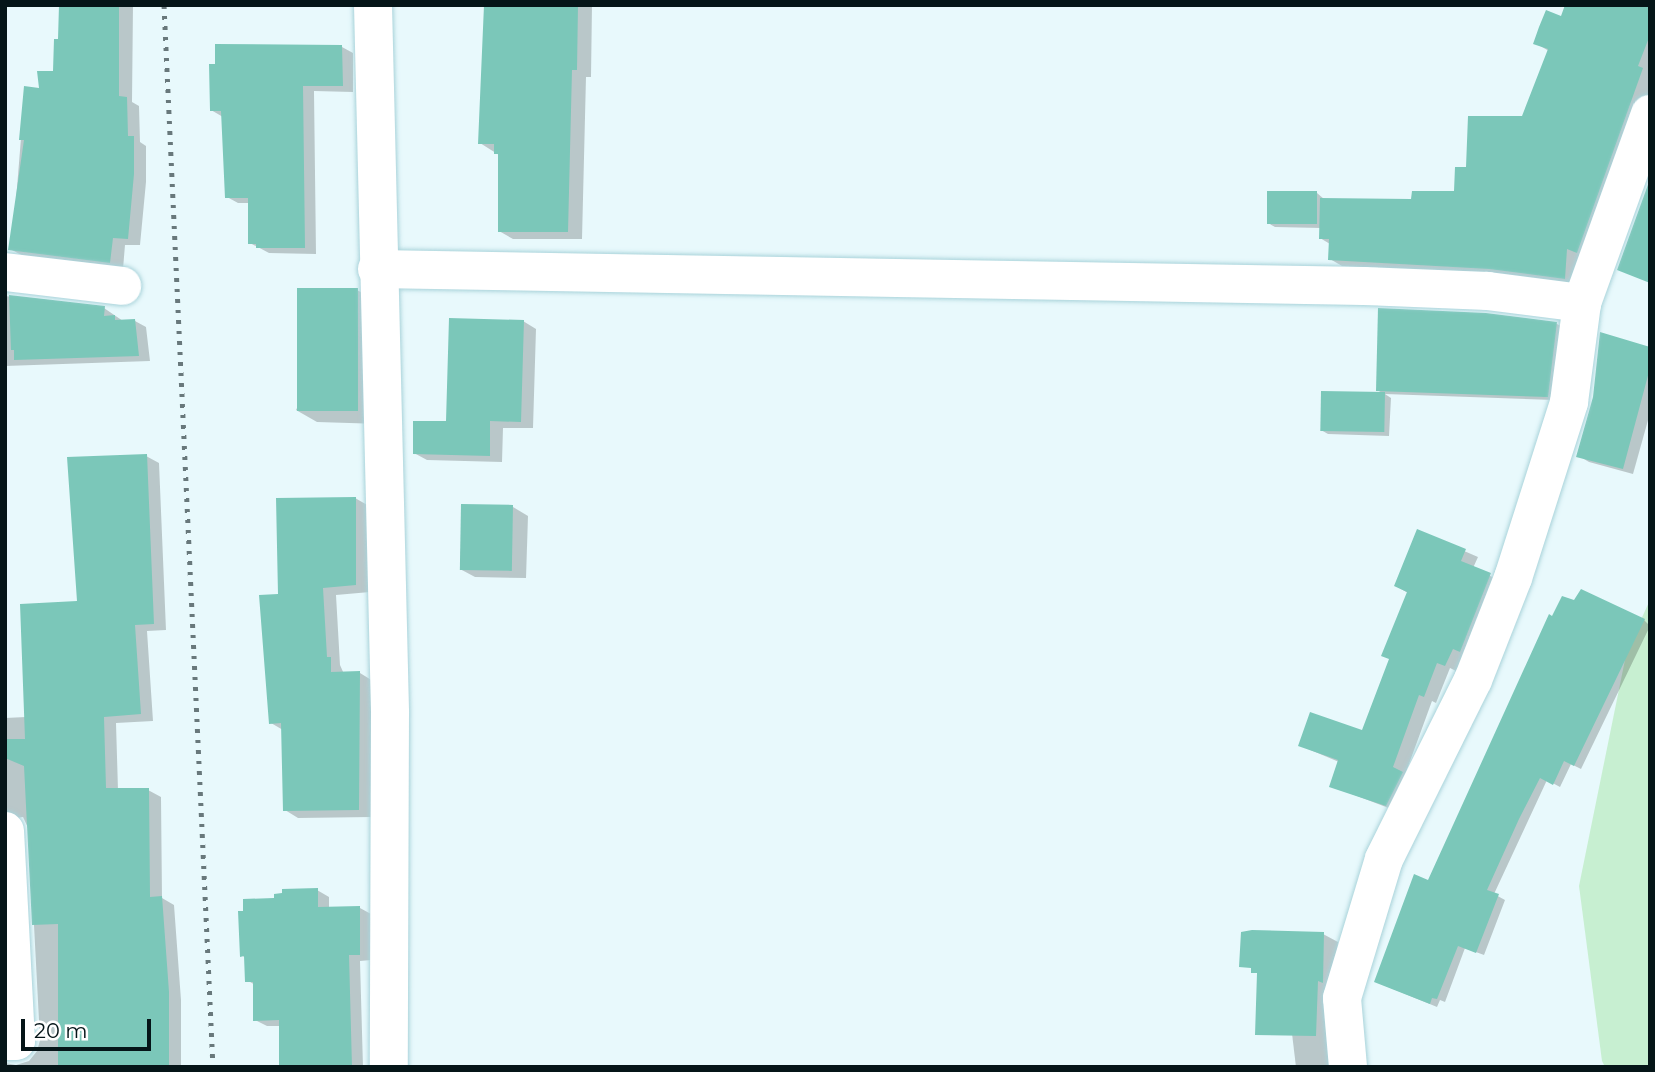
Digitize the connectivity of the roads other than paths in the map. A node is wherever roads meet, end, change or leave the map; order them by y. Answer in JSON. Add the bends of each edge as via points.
{"nodes":[{"id":1,"x":373,"y":5,"type":"edge"},
{"id":2,"x":1650,"y":114,"type":"edge"},
{"id":3,"x":377,"y":269,"type":"junction"},
{"id":4,"x":5,"y":272,"type":"edge"},
{"id":5,"x":122,"y":286,"type":"dead end"},
{"id":6,"x":1581,"y":303,"type":"junction"},
{"id":7,"x":5,"y":831,"type":"edge"},
{"id":8,"x":13,"y":1050,"type":"edge"},
{"id":9,"x":389,"y":1067,"type":"edge"},
{"id":10,"x":1348,"y":1067,"type":"edge"}],
"edges":[{"from":1,"to":3,"type":"street"},
{"from":2,"to":6,"type":"street"},
{"from":3,"to":6,"type":"street","via":[[1378,287],[1488,291]]},
{"from":3,"to":9,"type":"street","via":[[390,713]]},
{"from":4,"to":5,"type":"street"},
{"from":6,"to":10,"type":"street","via":[[1569,402],[1513,578],[1474,680],[1384,859],[1342,998]]},
{"from":7,"to":8,"type":"street"}]}
